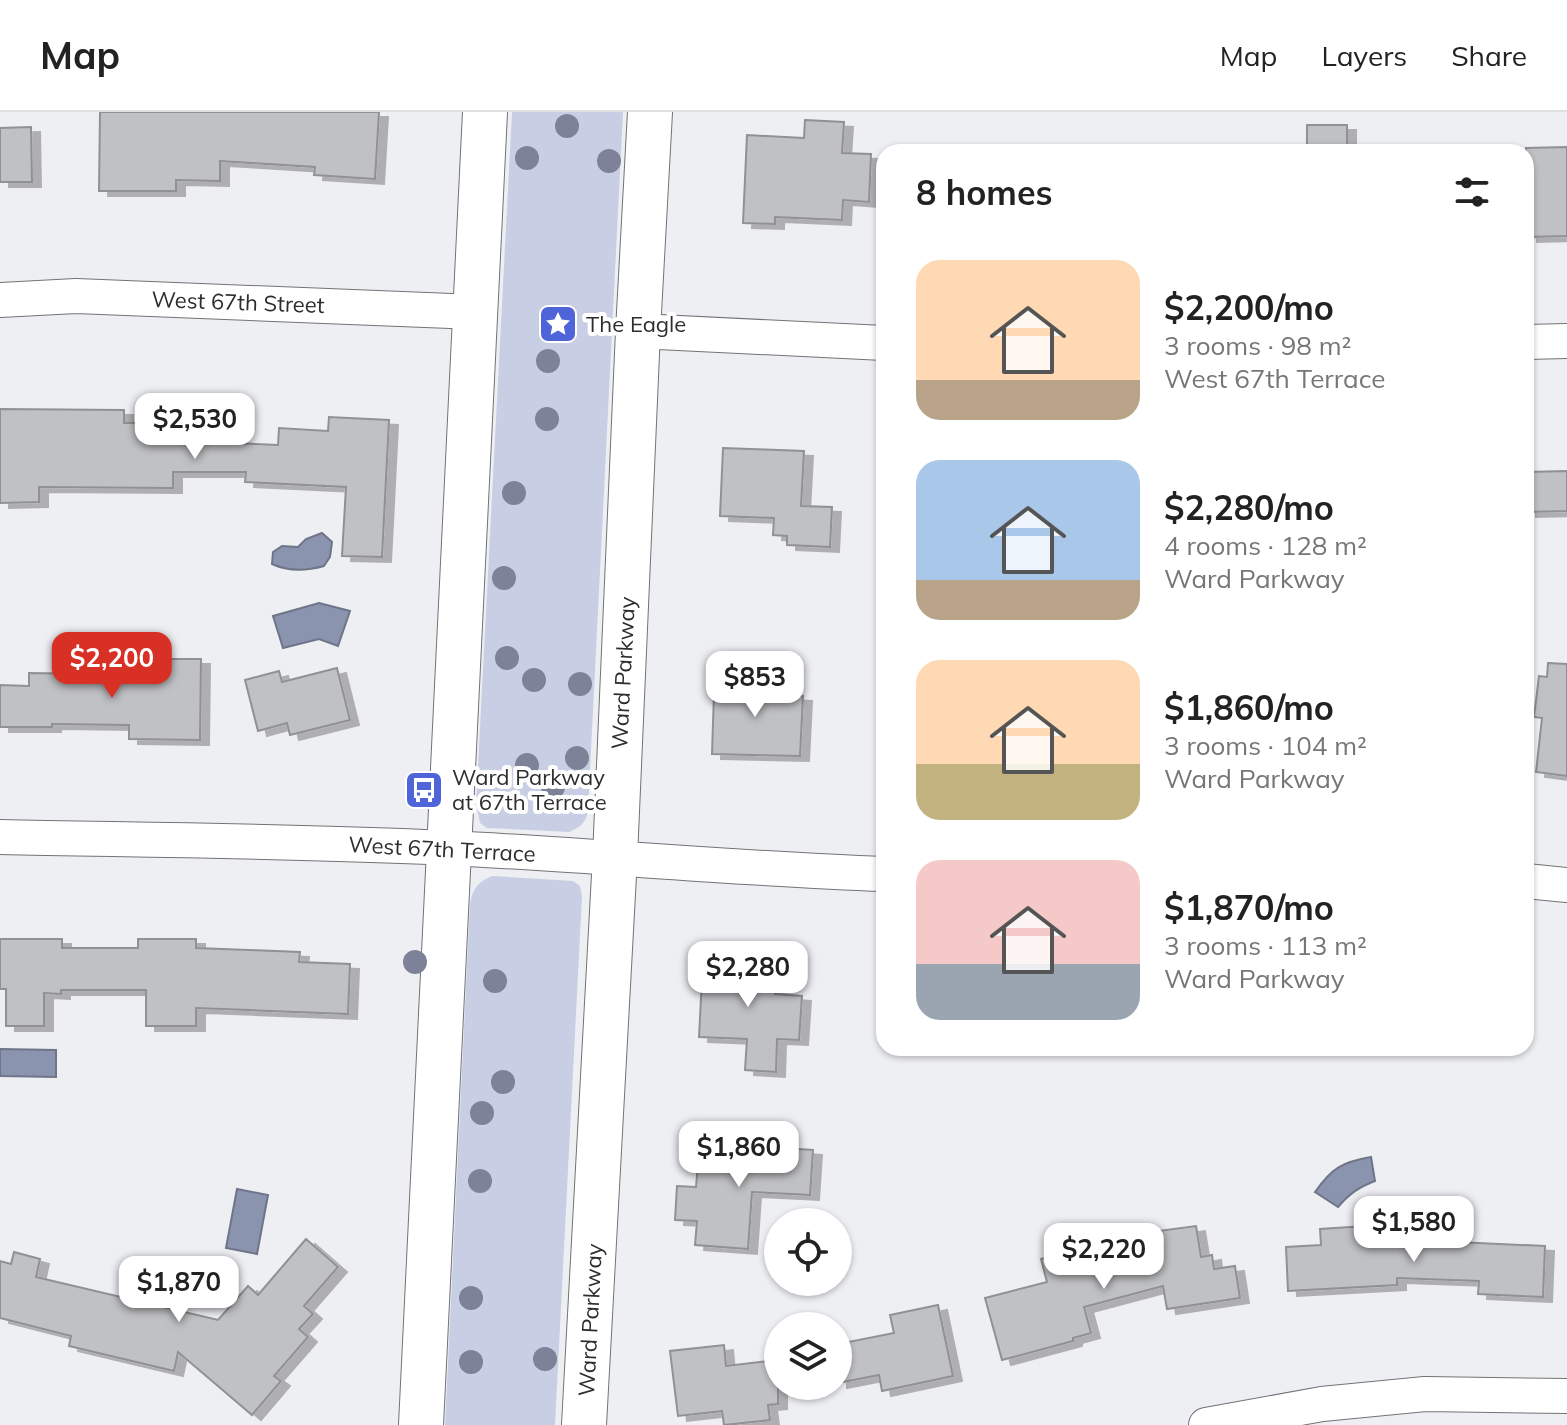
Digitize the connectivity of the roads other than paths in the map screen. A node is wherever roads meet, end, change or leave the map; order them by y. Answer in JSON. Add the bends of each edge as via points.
{"nodes":[{"id":1,"x":485,"y":112,"type":"edge"},
{"id":2,"x":650,"y":112,"type":"edge"},
{"id":3,"x":0,"y":300,"type":"edge"},
{"id":4,"x":476,"y":312,"type":"junction"},
{"id":5,"x":638,"y":331,"type":"junction"},
{"id":6,"x":1567,"y":341,"type":"edge"},
{"id":7,"x":1534,"y":342,"type":"edge"},
{"id":8,"x":876,"y":343,"type":"edge"},
{"id":9,"x":0,"y":837,"type":"edge"},
{"id":10,"x":449,"y":848,"type":"junction"},
{"id":11,"x":615,"y":857,"type":"junction"},
{"id":12,"x":876,"y":874,"type":"edge"},
{"id":13,"x":1534,"y":882,"type":"edge"},
{"id":14,"x":1567,"y":885,"type":"edge"},
{"id":15,"x":1567,"y":1396,"type":"edge"},
{"id":16,"x":421,"y":1425,"type":"edge"},
{"id":17,"x":584,"y":1425,"type":"edge"},
{"id":18,"x":1206,"y":1425,"type":"edge"}],
"edges":[{"from":1,"to":4,"type":"main road"},
{"from":2,"to":5,"type":"main road","name":"Ward Parkway"},
{"from":3,"to":4,"type":"street","name":"West 67th Street","via":[[76,296]]},
{"from":4,"to":10,"type":"main road"},
{"from":5,"to":8,"type":"street"},
{"from":5,"to":11,"type":"main road","name":"Ward Parkway"},
{"from":6,"to":7,"type":"street"},
{"from":9,"to":10,"type":"street","name":"West 67th Terrace"},
{"from":10,"to":11,"type":"street","name":"West 67th Terrace"},
{"from":10,"to":16,"type":"main road"},
{"from":11,"to":12,"type":"street","name":"West 67th Terrace"},
{"from":11,"to":17,"type":"main road","name":"Ward Parkway"},
{"from":13,"to":14,"type":"street"},
{"from":15,"to":18,"type":"street","via":[[1425,1394],[1322,1404]]}]}
